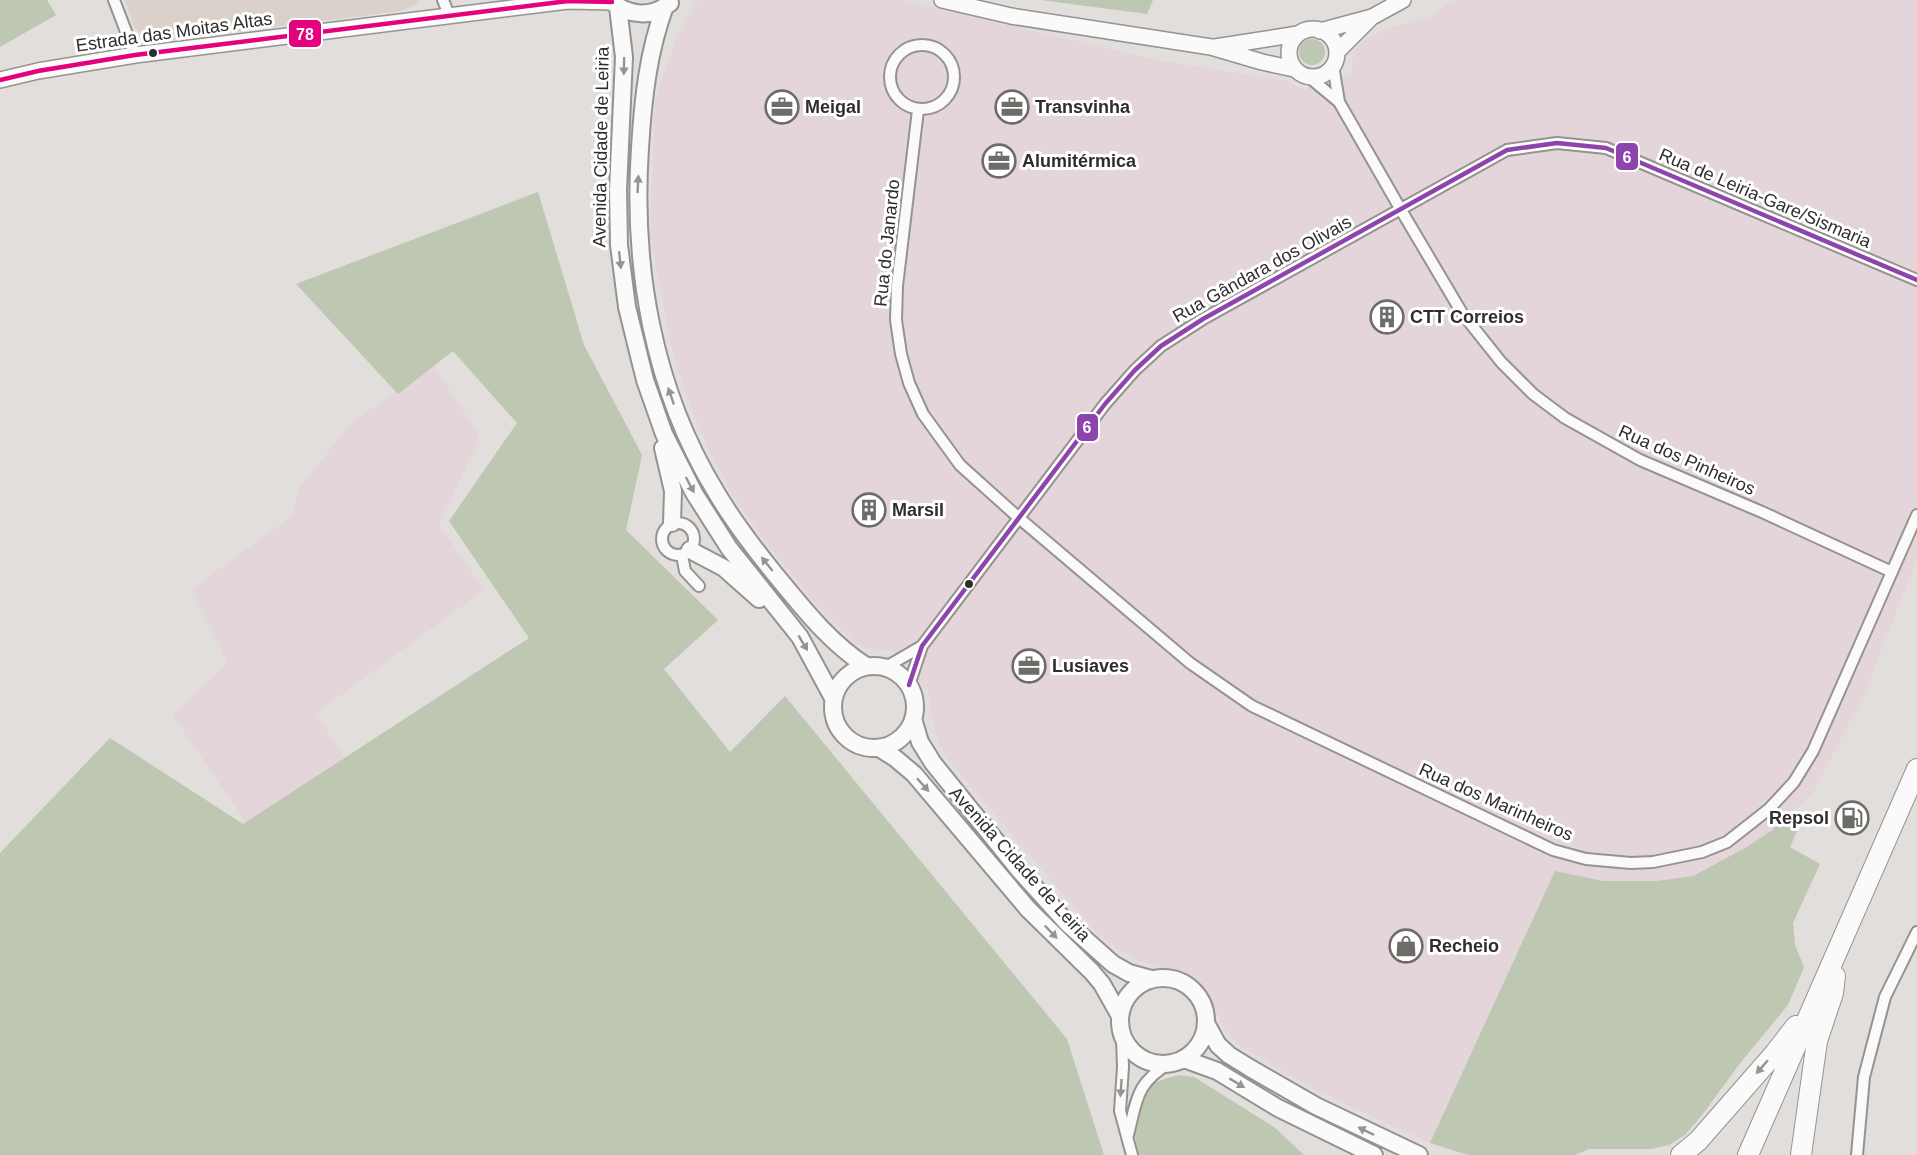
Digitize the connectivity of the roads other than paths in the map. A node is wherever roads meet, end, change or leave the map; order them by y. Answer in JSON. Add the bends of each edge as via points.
{"nodes":[{"id":1,"x":114,"y":0,"type":"edge"},
{"id":2,"x":443,"y":0,"type":"edge"},
{"id":3,"x":942,"y":0,"type":"edge"},
{"id":4,"x":1403,"y":0,"type":"edge"},
{"id":5,"x":569,"y":1,"type":"edge"},
{"id":6,"x":613,"y":3,"type":"edge"},
{"id":7,"x":669,"y":3,"type":"edge"},
{"id":8,"x":449,"y":15,"type":"junction"},
{"id":9,"x":1372,"y":17,"type":"junction"},
{"id":10,"x":1320,"y":31,"type":"junction"},
{"id":11,"x":1298,"y":34,"type":"junction"},
{"id":12,"x":1211,"y":47,"type":"junction"},
{"id":13,"x":135,"y":55,"type":"junction"},
{"id":14,"x":1335,"y":58,"type":"junction"},
{"id":15,"x":1294,"y":69,"type":"junction"},
{"id":16,"x":1309,"y":77,"type":"junction"},
{"id":17,"x":0,"y":80,"type":"edge"},
{"id":18,"x":1339,"y":102,"type":"junction"},
{"id":19,"x":918,"y":110,"type":"junction"},
{"id":20,"x":1401,"y":210,"type":"junction"},
{"id":21,"x":1917,"y":280,"type":"edge"},
{"id":22,"x":652,"y":403,"type":"junction"},
{"id":23,"x":1917,"y":514,"type":"edge"},
{"id":24,"x":1019,"y":518,"type":"junction"},
{"id":25,"x":672,"y":523,"type":"junction"},
{"id":26,"x":686,"y":552,"type":"junction"},
{"id":27,"x":1892,"y":572,"type":"junction"},
{"id":28,"x":699,"y":586,"type":"dead end"},
{"id":29,"x":789,"y":622,"type":"junction"},
{"id":30,"x":922,"y":646,"type":"junction"},
{"id":31,"x":866,"y":666,"type":"junction"},
{"id":32,"x":886,"y":667,"type":"junction"},
{"id":33,"x":909,"y":685,"type":"junction"},
{"id":34,"x":833,"y":698,"type":"junction"},
{"id":35,"x":913,"y":720,"type":"junction"},
{"id":36,"x":879,"y":748,"type":"junction"},
{"id":37,"x":1917,"y":769,"type":"edge"},
{"id":38,"x":1917,"y":794,"type":"edge"},
{"id":39,"x":1917,"y":932,"type":"edge"},
{"id":40,"x":1835,"y":976,"type":"junction"},
{"id":41,"x":1151,"y":979,"type":"junction"},
{"id":42,"x":1812,"y":1005,"type":"junction"},
{"id":43,"x":1120,"y":1016,"type":"junction"},
{"id":44,"x":1206,"y":1023,"type":"junction"},
{"id":45,"x":1122,"y":1036,"type":"junction"},
{"id":46,"x":1177,"y":1061,"type":"junction"},
{"id":47,"x":1127,"y":1138,"type":"junction"},
{"id":48,"x":1132,"y":1155,"type":"edge"},
{"id":49,"x":1374,"y":1155,"type":"edge"},
{"id":50,"x":1419,"y":1155,"type":"edge"},
{"id":51,"x":1681,"y":1155,"type":"edge"},
{"id":52,"x":1748,"y":1155,"type":"edge"},
{"id":53,"x":1755,"y":1155,"type":"edge"},
{"id":54,"x":1802,"y":1155,"type":"edge"},
{"id":55,"x":1857,"y":1155,"type":"edge"}],
"edges":[{"from":1,"to":13,"type":"street"},
{"from":2,"to":8,"type":"street"},
{"from":3,"to":12,"type":"main road","via":[[1011,16]]},
{"from":4,"to":9,"type":"main road"},
{"from":5,"to":6,"type":"main road","name":"Estrada das Moitas Altas"},
{"from":5,"to":8,"type":"main road","name":"Estrada das Moitas Altas"},
{"from":6,"to":7,"type":"main road","via":[[641,14],[657,11]]},
{"from":6,"to":22,"type":"main road","name":"Avenida Cidade de Leiria","one_way":true,"via":[[624,57],[619,244],[627,307]]},
{"from":31,"to":7,"type":"main road","name":"Avenida Cidade de Leiria","one_way":true,"via":[[817,624],[734,521],[701,466],[660,362],[644,289],[637,191],[650,53]]},
{"from":8,"to":13,"type":"main road","name":"Estrada das Moitas Altas"},
{"from":9,"to":10,"type":"main road"},
{"from":9,"to":14,"type":"main road"},
{"from":10,"to":11,"type":"main road","via":[[1305,30]]},
{"from":10,"to":14,"type":"main road","via":[[1330,36],[1336,46]]},
{"from":11,"to":12,"type":"main road"},
{"from":11,"to":15,"type":"main road","via":[[1288,55]]},
{"from":12,"to":15,"type":"main road"},
{"from":13,"to":17,"type":"main road","name":"Estrada das Moitas Altas"},
{"from":14,"to":16,"type":"main road","via":[[1323,75]]},
{"from":14,"to":18,"type":"street","name":"Rua dos Pinheiros"},
{"from":15,"to":16,"type":"main road"},
{"from":16,"to":18,"type":"street","name":"Rua dos Pinheiros"},
{"from":18,"to":20,"type":"street","name":"Rua dos Pinheiros"},
{"from":19,"to":19,"type":"street","via":[[940,105],[948,97],[955,76],[947,56],[928,45],[917,45],[899,54],[890,73],[890,83],[900,101]]},
{"from":19,"to":24,"type":"street","name":"Rua do Janardo","via":[[897,286],[901,354],[923,414],[941,441],[960,465]]},
{"from":20,"to":21,"type":"street","name":"Rua de Leiria-Gare/Sismaria","via":[[1507,150],[1557,143],[1606,148]]},
{"from":20,"to":24,"type":"street","name":"Rua Gândara dos Olivais","via":[[1161,346],[1105,404]]},
{"from":20,"to":27,"type":"street","name":"Rua dos Pinheiros","via":[[1480,337],[1533,394],[1565,418],[1640,460]]},
{"from":22,"to":25,"type":"main road","via":[[674,491]]},
{"from":22,"to":29,"type":"main road","name":"Avenida Cidade de Leiria","one_way":true,"via":[[704,510],[729,548]]},
{"from":23,"to":27,"type":"street","name":"Rua dos Marinheiros"},
{"from":24,"to":27,"type":"street","name":"Rua dos Marinheiros","via":[[1190,663],[1252,706],[1553,850],[1619,862],[1653,862],[1702,852],[1727,842],[1794,782],[1813,751]]},
{"from":24,"to":30,"type":"street","name":"Rua Gândara dos Olivais"},
{"from":25,"to":26,"type":"street","via":[[683,523],[692,530],[694,540]]},
{"from":25,"to":26,"type":"street","via":[[664,530],[661,541],[666,551],[676,555]]},
{"from":26,"to":28,"type":"street","via":[[685,571]]},
{"from":26,"to":29,"type":"main road","via":[[724,568]]},
{"from":29,"to":34,"type":"main road","name":"Avenida Cidade de Leiria","one_way":true},
{"from":30,"to":32,"type":"street","name":"Rua Gândara dos Olivais"},
{"from":30,"to":33,"type":"street","name":"Rua Gândara dos Olivais"},
{"from":31,"to":32,"type":"main road"},
{"from":31,"to":34,"type":"main road","via":[[848,674]]},
{"from":32,"to":33,"type":"main road"},
{"from":33,"to":35,"type":"main road","via":[[915,702]]},
{"from":34,"to":36,"type":"main road","via":[[832,712],[844,736],[866,748]]},
{"from":35,"to":36,"type":"main road","via":[[903,736]]},
{"from":35,"to":41,"type":"main road","name":"Avenida Cidade de Leiria","via":[[933,764],[1067,923],[1113,964]]},
{"from":36,"to":43,"type":"main road","name":"Avenida Cidade de Leiria","one_way":true,"via":[[914,774],[1028,909],[1092,972]]},
{"from":37,"to":42,"type":"highway"},
{"from":38,"to":40,"type":"highway"},
{"from":39,"to":55,"type":"street","via":[[1886,997],[1864,1077]]},
{"from":40,"to":53,"type":"highway"},
{"from":40,"to":54,"type":"highway","via":[[1817,1041]]},
{"from":41,"to":43,"type":"main road","via":[[1130,993]]},
{"from":41,"to":44,"type":"main road","via":[[1172,979],[1190,987],[1202,1003]]},
{"from":42,"to":51,"type":"highway","one_way":true,"via":[[1737,1097]]},
{"from":42,"to":52,"type":"highway"},
{"from":43,"to":45,"type":"main road"},
{"from":44,"to":46,"type":"main road","via":[[1197,1047]]},
{"from":50,"to":44,"type":"main road","one_way":true,"via":[[1316,1106],[1243,1064],[1218,1046]]},
{"from":45,"to":46,"type":"main road","via":[[1140,1058],[1153,1063]]},
{"from":45,"to":47,"type":"street","one_way":true,"via":[[1120,1111]]},
{"from":46,"to":47,"type":"street","via":[[1156,1071],[1142,1086]]},
{"from":46,"to":49,"type":"main road","one_way":true,"via":[[1217,1071]]},
{"from":47,"to":48,"type":"street"}]}
